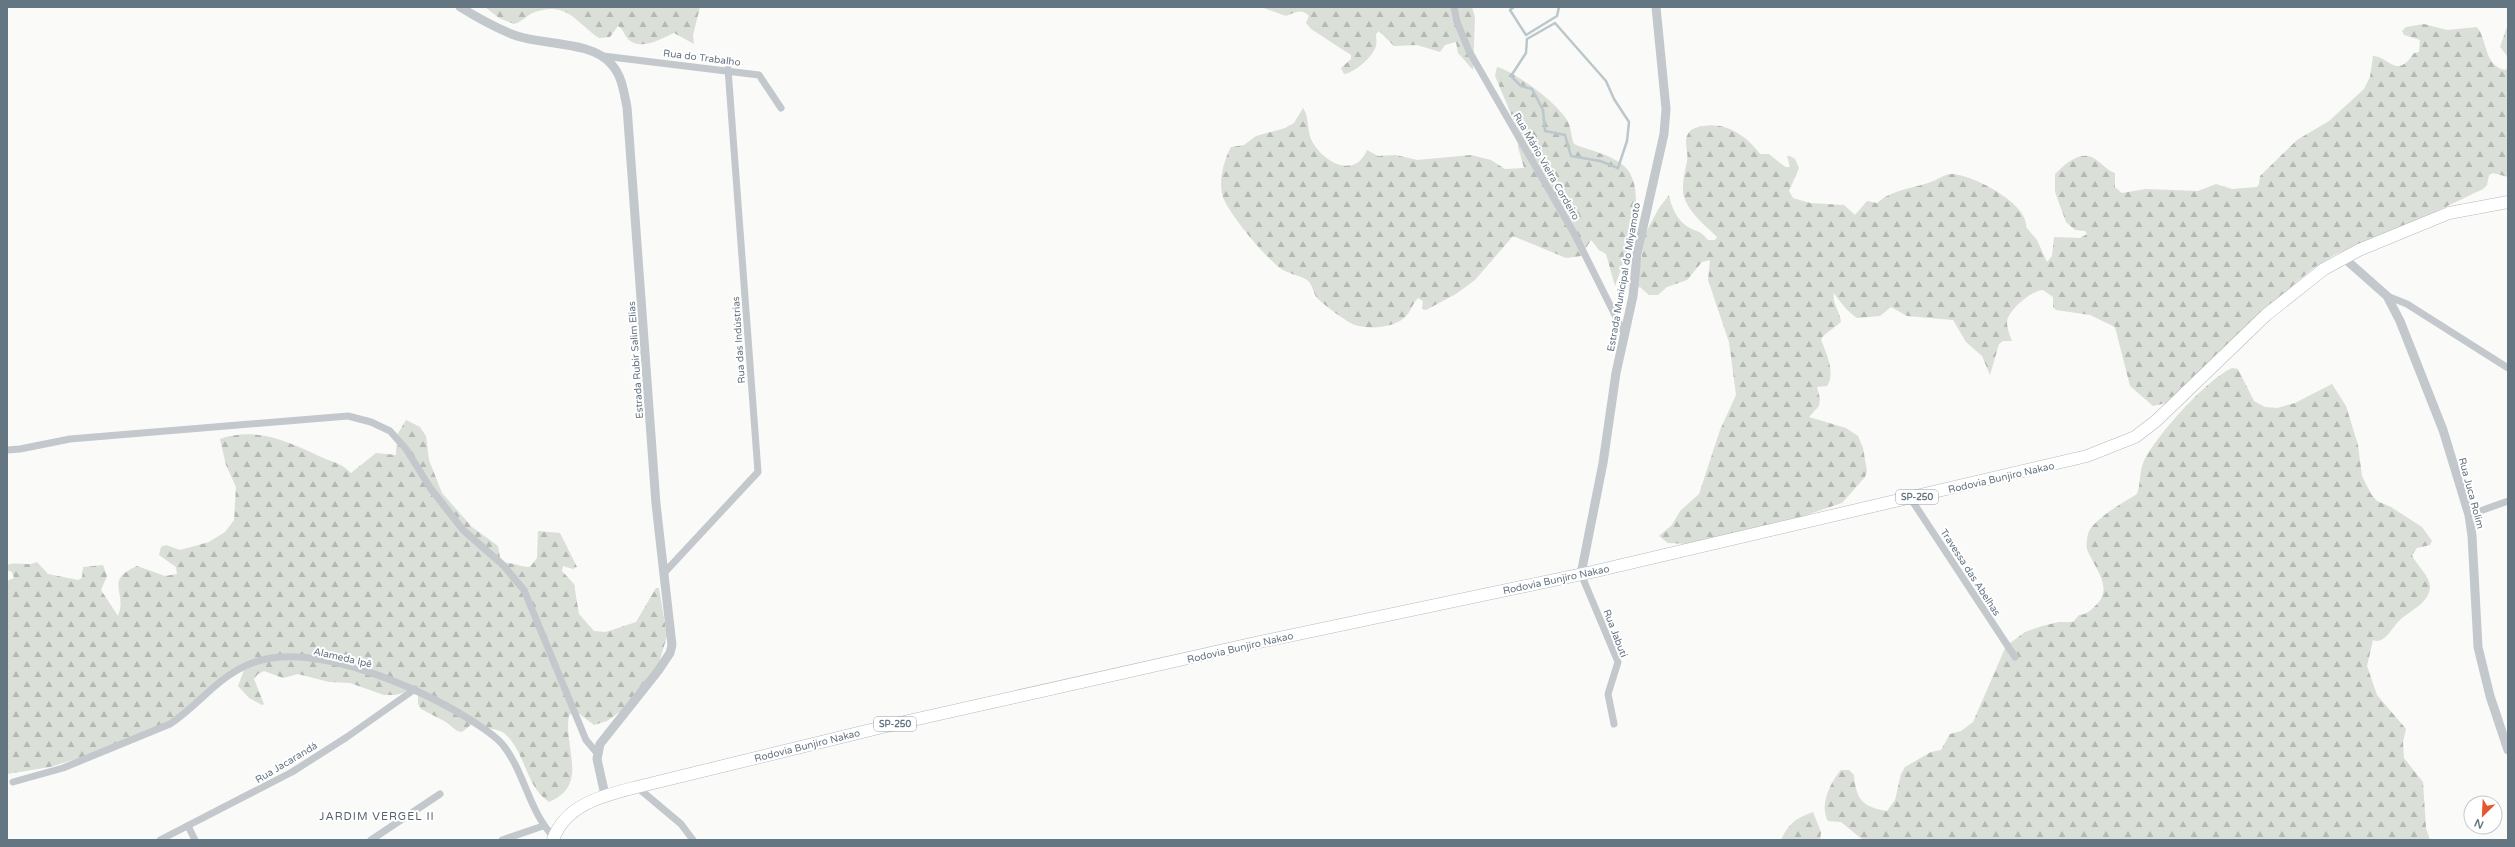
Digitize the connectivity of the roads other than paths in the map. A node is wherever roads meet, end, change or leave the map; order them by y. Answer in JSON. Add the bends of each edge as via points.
{"nodes":[{"id":1,"x":460,"y":7,"type":"edge"},
{"id":2,"x":1454,"y":7,"type":"edge"},
{"id":3,"x":1656,"y":7,"type":"edge"},
{"id":4,"x":603,"y":56,"type":"junction"},
{"id":5,"x":728,"y":69,"type":"junction"},
{"id":6,"x":781,"y":108,"type":"dead end"},
{"id":7,"x":2508,"y":202,"type":"edge"},
{"id":8,"x":2344,"y":258,"type":"junction"},
{"id":9,"x":2387,"y":296,"type":"junction"},
{"id":10,"x":1625,"y":335,"type":"junction"},
{"id":11,"x":2508,"y":368,"type":"edge"},
{"id":12,"x":7,"y":450,"type":"edge"},
{"id":13,"x":1911,"y":499,"type":"junction"},
{"id":14,"x":2508,"y":501,"type":"edge"},
{"id":15,"x":2469,"y":515,"type":"junction"},
{"id":16,"x":664,"y":573,"type":"junction"},
{"id":17,"x":1581,"y":574,"type":"junction"},
{"id":18,"x":2015,"y":657,"type":"dead end"},
{"id":19,"x":415,"y":689,"type":"junction"},
{"id":20,"x":1614,"y":724,"type":"dead end"},
{"id":21,"x":2508,"y":750,"type":"edge"},
{"id":22,"x":596,"y":753,"type":"junction"},
{"id":23,"x":13,"y":782,"type":"dead end"},
{"id":24,"x":637,"y":787,"type":"junction"},
{"id":25,"x":440,"y":794,"type":"dead end"},
{"id":26,"x":604,"y":795,"type":"junction"},
{"id":27,"x":188,"y":826,"type":"junction"},
{"id":28,"x":543,"y":826,"type":"junction"},
{"id":29,"x":553,"y":839,"type":"edge"},
{"id":30,"x":160,"y":840,"type":"edge"},
{"id":31,"x":195,"y":840,"type":"edge"},
{"id":32,"x":371,"y":840,"type":"edge"},
{"id":33,"x":502,"y":840,"type":"edge"},
{"id":34,"x":693,"y":840,"type":"edge"}],
"edges":[{"from":1,"to":4,"type":"street","via":[[517,36],[570,46]]},
{"from":2,"to":10,"type":"street","name":"Rua Mário Vieira Cordeiro","via":[[1468,51],[1575,235]]},
{"from":3,"to":10,"type":"street","name":"Estrada Municipal do Miyamoto","via":[[1666,109],[1664,134],[1637,254],[1633,296]]},
{"from":4,"to":5,"type":"street","name":"Rua do Trabalho"},
{"from":4,"to":16,"type":"street","name":"Estrada Rubir Salim Elias","via":[[618,74],[627,108],[656,504]]},
{"from":5,"to":6,"type":"street","name":"Rua do Trabalho","via":[[759,75]]},
{"from":5,"to":16,"type":"street","name":"Rua das Indústrias","via":[[758,472]]},
{"from":7,"to":8,"type":"main road","name":"Rodovia Bunjiro Nakao","number":"SP-250","via":[[2449,213]]},
{"from":8,"to":9,"type":"street"},
{"from":8,"to":13,"type":"main road","name":"Rodovia Bunjiro Nakao","number":"SP-250","via":[[2324,269],[2266,315],[2135,438],[2053,466]]},
{"from":9,"to":11,"type":"street","via":[[2407,304]]},
{"from":9,"to":15,"type":"street","name":"Rua Juca Rolim","via":[[2400,321],[2443,430]]},
{"from":10,"to":17,"type":"street","name":"Estrada Municipal do Miyamoto","via":[[1610,410],[1597,501]]},
{"from":12,"to":22,"type":"street","via":[[70,439],[348,416],[371,422],[390,431],[406,449],[431,489],[463,530],[503,565],[524,590],[586,740]]},
{"from":13,"to":17,"type":"main road","name":"Rodovia Bunjiro Nakao","number":"SP-250"},
{"from":13,"to":18,"type":"street","name":"Travessa das Abelhas"},
{"from":14,"to":15,"type":"street"},
{"from":15,"to":21,"type":"street","name":"Rua Juca Rolim","via":[[2478,647],[2490,696]]},
{"from":16,"to":22,"type":"street","name":"Estrada Rubir Salim Elias","via":[[672,645],[670,653],[600,744]]},
{"from":17,"to":20,"type":"street","name":"Rua Jabuti","via":[[1618,662],[1608,694]]},
{"from":17,"to":24,"type":"main road","name":"Rodovia Bunjiro Nakao","number":"SP-250","via":[[1255,643],[903,722]]},
{"from":19,"to":23,"type":"street","name":"Alameda Ipê","via":[[378,675],[322,660],[280,658],[253,662],[231,672],[215,684],[186,714],[170,724],[63,768]]},
{"from":19,"to":27,"type":"street","name":"Rua Jacarandá","via":[[292,772]]},
{"from":19,"to":28,"type":"street","name":"Alameda Ipê","via":[[463,716],[502,744],[514,761]]},
{"from":22,"to":26,"type":"street"},
{"from":24,"to":26,"type":"main road","name":"Rodovia Bunjiro Nakao","number":"SP-250"},
{"from":24,"to":34,"type":"street","via":[[681,824]]},
{"from":25,"to":32,"type":"street"},
{"from":26,"to":29,"type":"main road","name":"Rodovia Bunjiro Nakao","number":"SP-250","via":[[578,808],[567,817]]},
{"from":27,"to":30,"type":"street","name":"Rua Jacarandá"},
{"from":27,"to":31,"type":"street"},
{"from":28,"to":29,"type":"street","name":"Alameda Ipê"},
{"from":28,"to":33,"type":"street"}]}
